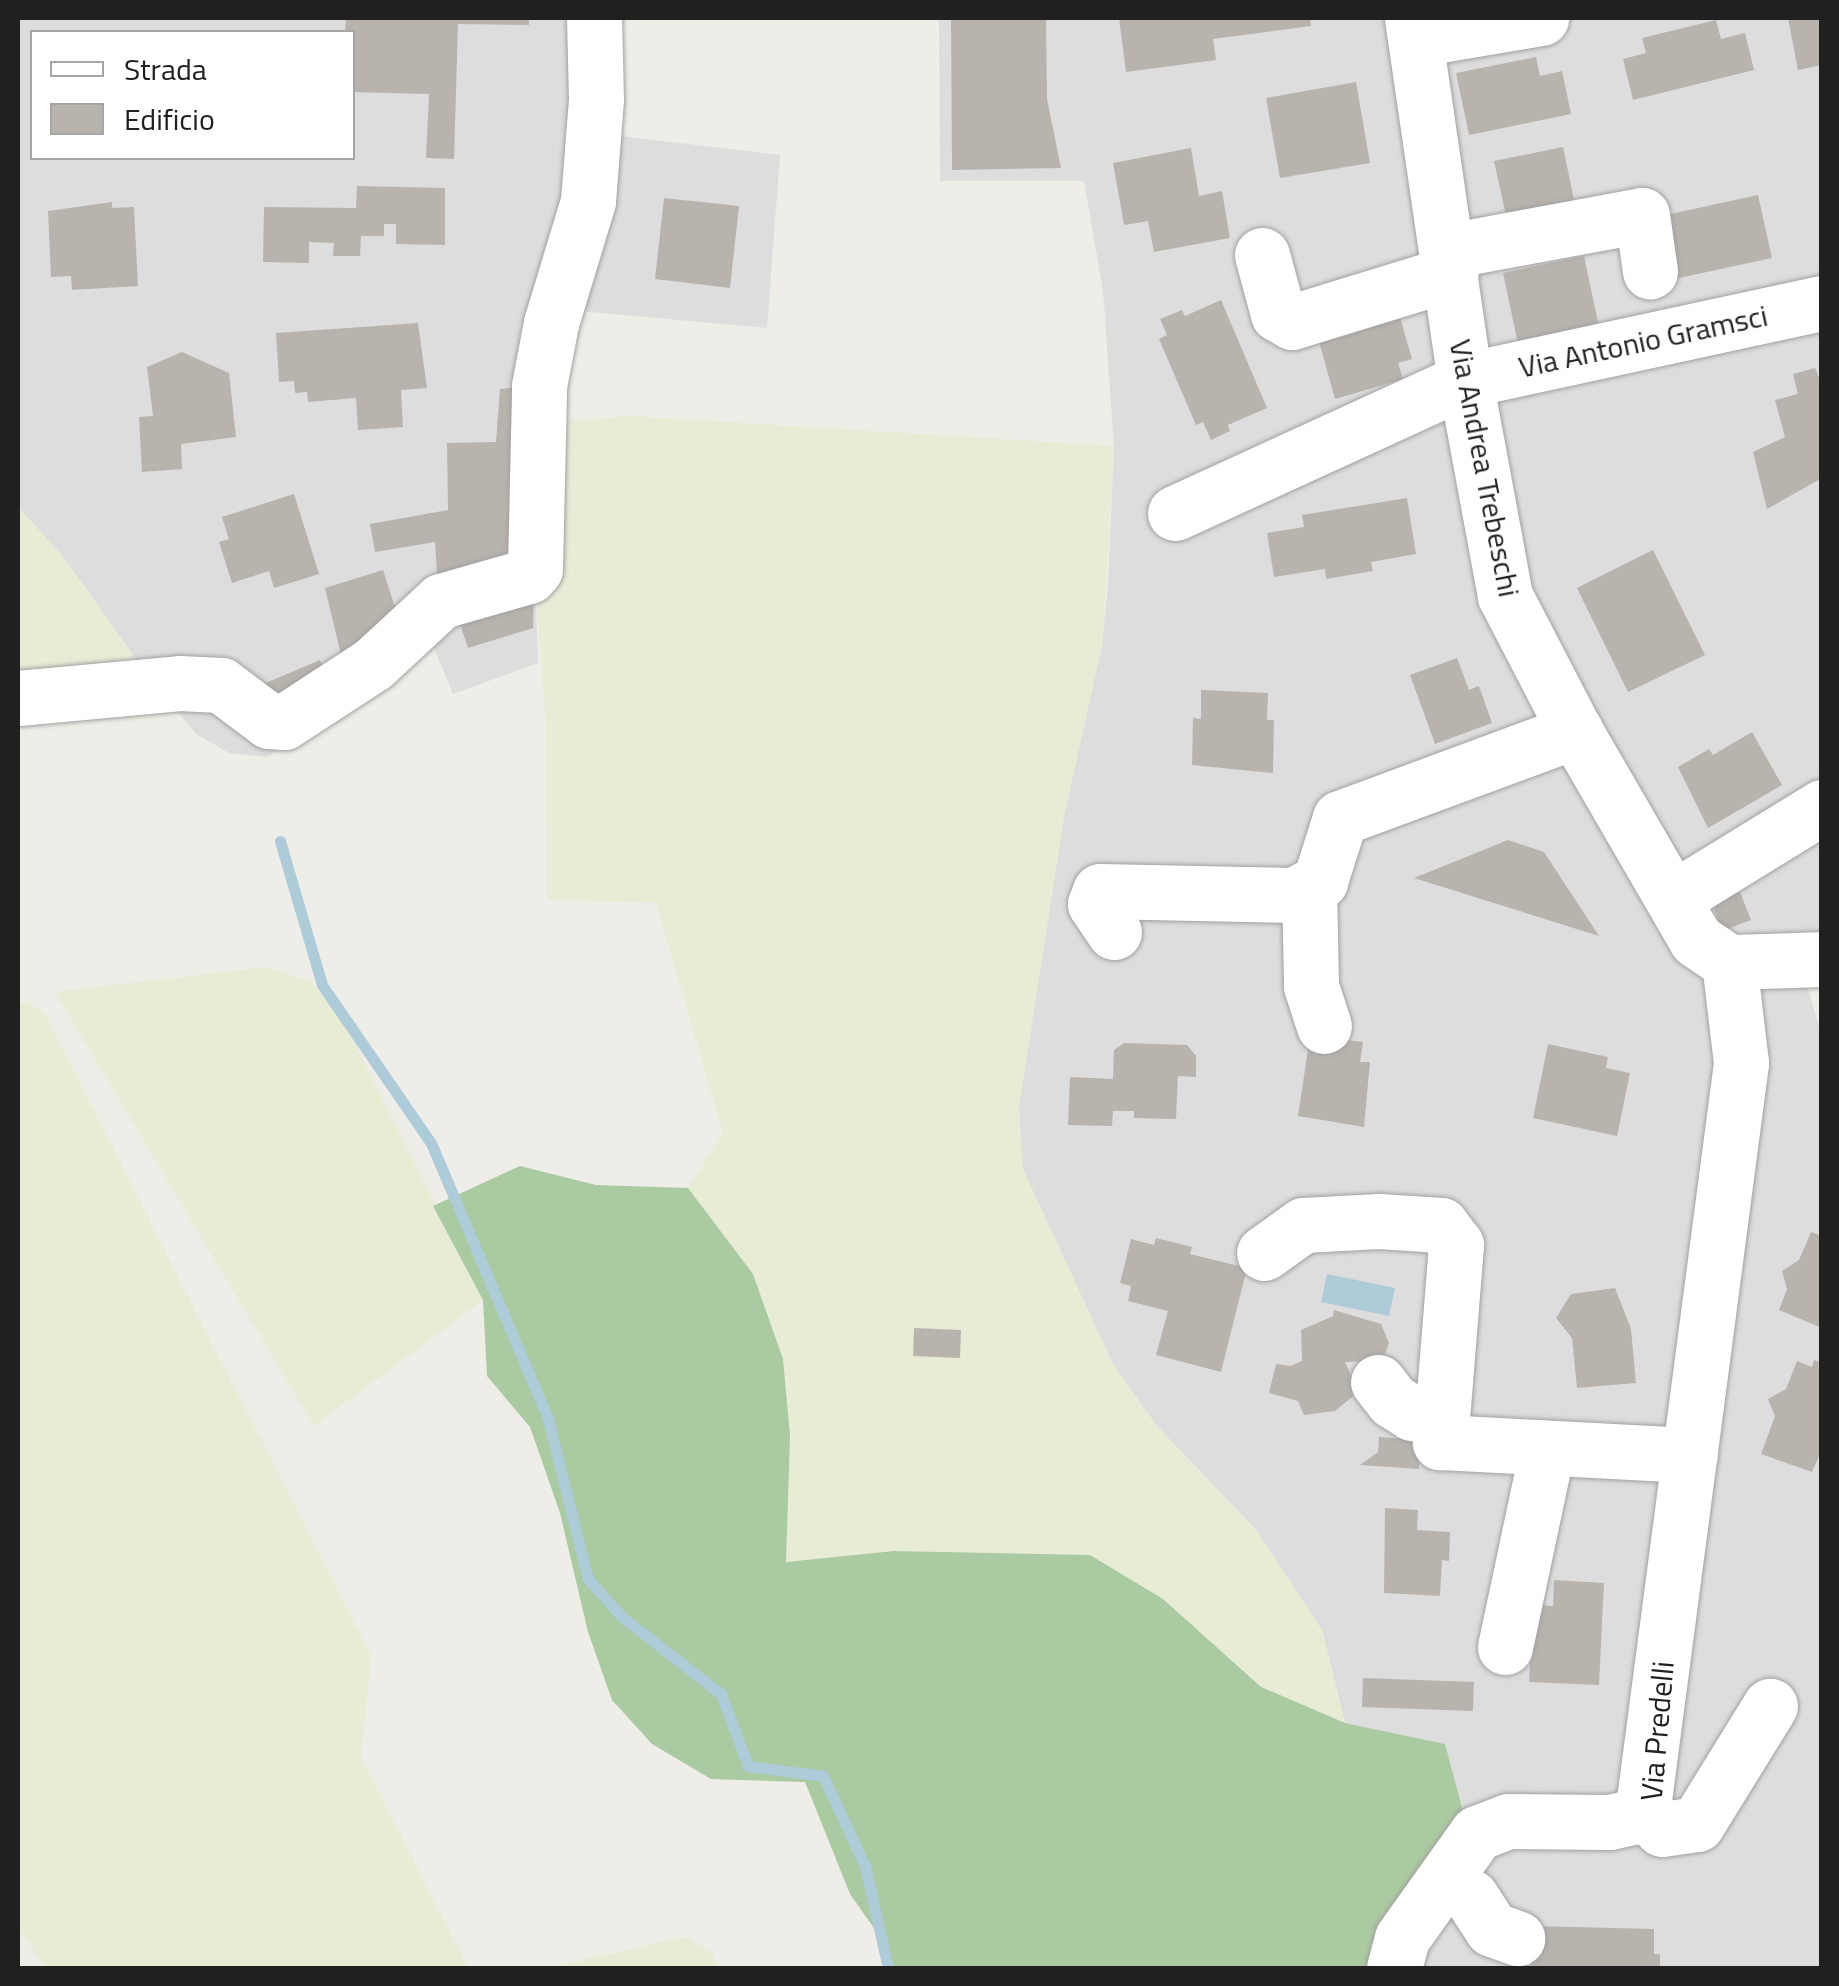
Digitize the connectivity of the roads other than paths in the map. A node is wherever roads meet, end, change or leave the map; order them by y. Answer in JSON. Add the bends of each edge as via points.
{"nodes":[{"id":1,"x":594,"y":18,"type":"edge"},
{"id":2,"x":1541,"y":18,"type":"edge"},
{"id":3,"x":1414,"y":28,"type":"edge"},
{"id":4,"x":1262,"y":255,"type":"dead end"},
{"id":5,"x":1450,"y":262,"type":"junction"},
{"id":6,"x":1650,"y":271,"type":"dead end"},
{"id":7,"x":1822,"y":303,"type":"edge"},
{"id":8,"x":1465,"y":380,"type":"junction"},
{"id":9,"x":1175,"y":513,"type":"dead end"},
{"id":10,"x":18,"y":698,"type":"edge"},
{"id":11,"x":1575,"y":731,"type":"junction"},
{"id":12,"x":1822,"y":807,"type":"edge"},
{"id":13,"x":1309,"y":887,"type":"junction"},
{"id":14,"x":1674,"y":898,"type":"junction"},
{"id":15,"x":1114,"y":932,"type":"dead end"},
{"id":16,"x":1822,"y":959,"type":"edge"},
{"id":17,"x":1729,"y":962,"type":"junction"},
{"id":18,"x":1324,"y":1026,"type":"dead end"},
{"id":19,"x":1264,"y":1253,"type":"dead end"},
{"id":20,"x":1378,"y":1382,"type":"dead end"},
{"id":21,"x":1441,"y":1430,"type":"junction"},
{"id":22,"x":1547,"y":1449,"type":"junction"},
{"id":23,"x":1690,"y":1456,"type":"junction"},
{"id":24,"x":1504,"y":1647,"type":"dead end"},
{"id":25,"x":1770,"y":1706,"type":"dead end"},
{"id":26,"x":1648,"y":1814,"type":"junction"},
{"id":27,"x":1462,"y":1882,"type":"junction"},
{"id":28,"x":1516,"y":1938,"type":"dead end"},
{"id":29,"x":1394,"y":1968,"type":"edge"}],
"edges":[{"from":1,"to":10,"type":"street","via":[[588,202],[538,386],[530,576],[441,601],[374,664],[284,722],[269,721],[221,685]]},
{"from":2,"to":3,"type":"street","name":"Via Andrea Trebeschi"},
{"from":3,"to":5,"type":"street","name":"Via Andrea Trebeschi"},
{"from":4,"to":5,"type":"street","via":[[1278,314],[1292,322]]},
{"from":5,"to":6,"type":"street","via":[[1642,215]]},
{"from":5,"to":8,"type":"street","name":"Via Andrea Trebeschi"},
{"from":7,"to":8,"type":"street","name":"Via Antonio Gramsci"},
{"from":8,"to":9,"type":"street","name":"Via Antonio Gramsci"},
{"from":8,"to":11,"type":"street","name":"Via Andrea Trebeschi","via":[[1504,596]]},
{"from":11,"to":13,"type":"street","via":[[1340,818],[1320,881]]},
{"from":11,"to":14,"type":"street","name":"Via Andrea Trebeschi"},
{"from":12,"to":14,"type":"street"},
{"from":13,"to":15,"type":"street","via":[[1294,895],[1100,891],[1095,904]]},
{"from":13,"to":18,"type":"street","via":[[1311,986]]},
{"from":14,"to":17,"type":"street","name":"Via Andrea Trebeschi","via":[[1696,940]]},
{"from":16,"to":17,"type":"street"},
{"from":17,"to":23,"type":"street","name":"Via Predelli","via":[[1742,1063]]},
{"from":19,"to":21,"type":"street","via":[[1303,1226],[1441,1225],[1456,1245]]},
{"from":20,"to":21,"type":"street","via":[[1392,1402]]},
{"from":21,"to":22,"type":"street"},
{"from":22,"to":23,"type":"street"},
{"from":22,"to":24,"type":"street"},
{"from":23,"to":26,"type":"street","name":"Via Predelli","via":[[1644,1800]]},
{"from":25,"to":26,"type":"street","name":"Via Predelli","via":[[1697,1824],[1662,1828]]},
{"from":26,"to":27,"type":"street","via":[[1609,1822],[1508,1821],[1477,1833]]},
{"from":27,"to":28,"type":"street","via":[[1492,1929]]},
{"from":27,"to":29,"type":"street","via":[[1402,1938]]}]}
